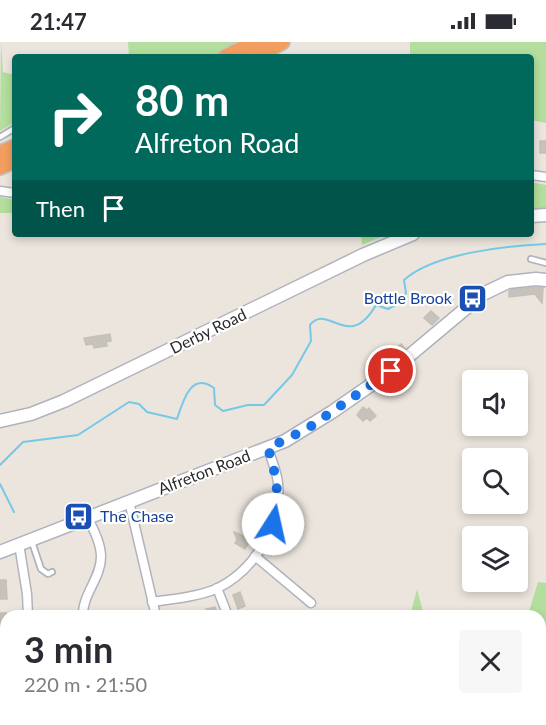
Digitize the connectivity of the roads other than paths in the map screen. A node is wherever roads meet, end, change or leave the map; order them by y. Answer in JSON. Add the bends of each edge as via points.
{"nodes":[{"id":1,"x":256,"y":42,"type":"edge"},
{"id":2,"x":282,"y":42,"type":"edge"},
{"id":3,"x":232,"y":54,"type":"edge"},
{"id":4,"x":258,"y":54,"type":"edge"},
{"id":5,"x":406,"y":237,"type":"edge"},
{"id":6,"x":531,"y":259,"type":"dead end"},
{"id":7,"x":546,"y":263,"type":"edge"},
{"id":8,"x":546,"y":280,"type":"edge"},
{"id":9,"x":0,"y":421,"type":"edge"},
{"id":10,"x":268,"y":448,"type":"junction"},
{"id":11,"x":129,"y":501,"type":"junction"},
{"id":12,"x":87,"y":516,"type":"junction"},
{"id":13,"x":31,"y":539,"type":"junction"},
{"id":14,"x":19,"y":544,"type":"junction"},
{"id":15,"x":0,"y":552,"type":"edge"},
{"id":16,"x":255,"y":556,"type":"junction"},
{"id":17,"x":52,"y":572,"type":"dead end"},
{"id":18,"x":217,"y":588,"type":"junction"},
{"id":19,"x":152,"y":602,"type":"junction"},
{"id":20,"x":311,"y":603,"type":"dead end"},
{"id":21,"x":28,"y":610,"type":"edge"},
{"id":22,"x":84,"y":610,"type":"edge"},
{"id":23,"x":154,"y":610,"type":"edge"},
{"id":24,"x":226,"y":610,"type":"edge"}],
"edges":[{"from":1,"to":3,"type":"highway"},
{"from":2,"to":4,"type":"highway"},
{"from":5,"to":9,"type":"street","name":"Derby Road","via":[[64,401]]},
{"from":6,"to":7,"type":"lane"},
{"from":8,"to":10,"type":"street","name":"Alfreton Road","via":[[508,282],[483,294],[391,371],[307,429]]},
{"from":10,"to":11,"type":"street","name":"Alfreton Road"},
{"from":10,"to":16,"type":"street","via":[[278,482],[278,503],[273,524]]},
{"from":11,"to":12,"type":"street","name":"Alfreton Road"},
{"from":11,"to":19,"type":"street"},
{"from":12,"to":13,"type":"street","name":"Alfreton Road"},
{"from":12,"to":22,"type":"street","via":[[101,558]]},
{"from":13,"to":14,"type":"street","name":"Alfreton Road"},
{"from":13,"to":17,"type":"lane","via":[[41,569]]},
{"from":14,"to":15,"type":"street","name":"Alfreton Road"},
{"from":14,"to":21,"type":"street"},
{"from":16,"to":18,"type":"street","via":[[238,575]]},
{"from":16,"to":20,"type":"street"},
{"from":18,"to":19,"type":"street"},
{"from":18,"to":24,"type":"street"},
{"from":19,"to":23,"type":"street"}]}
